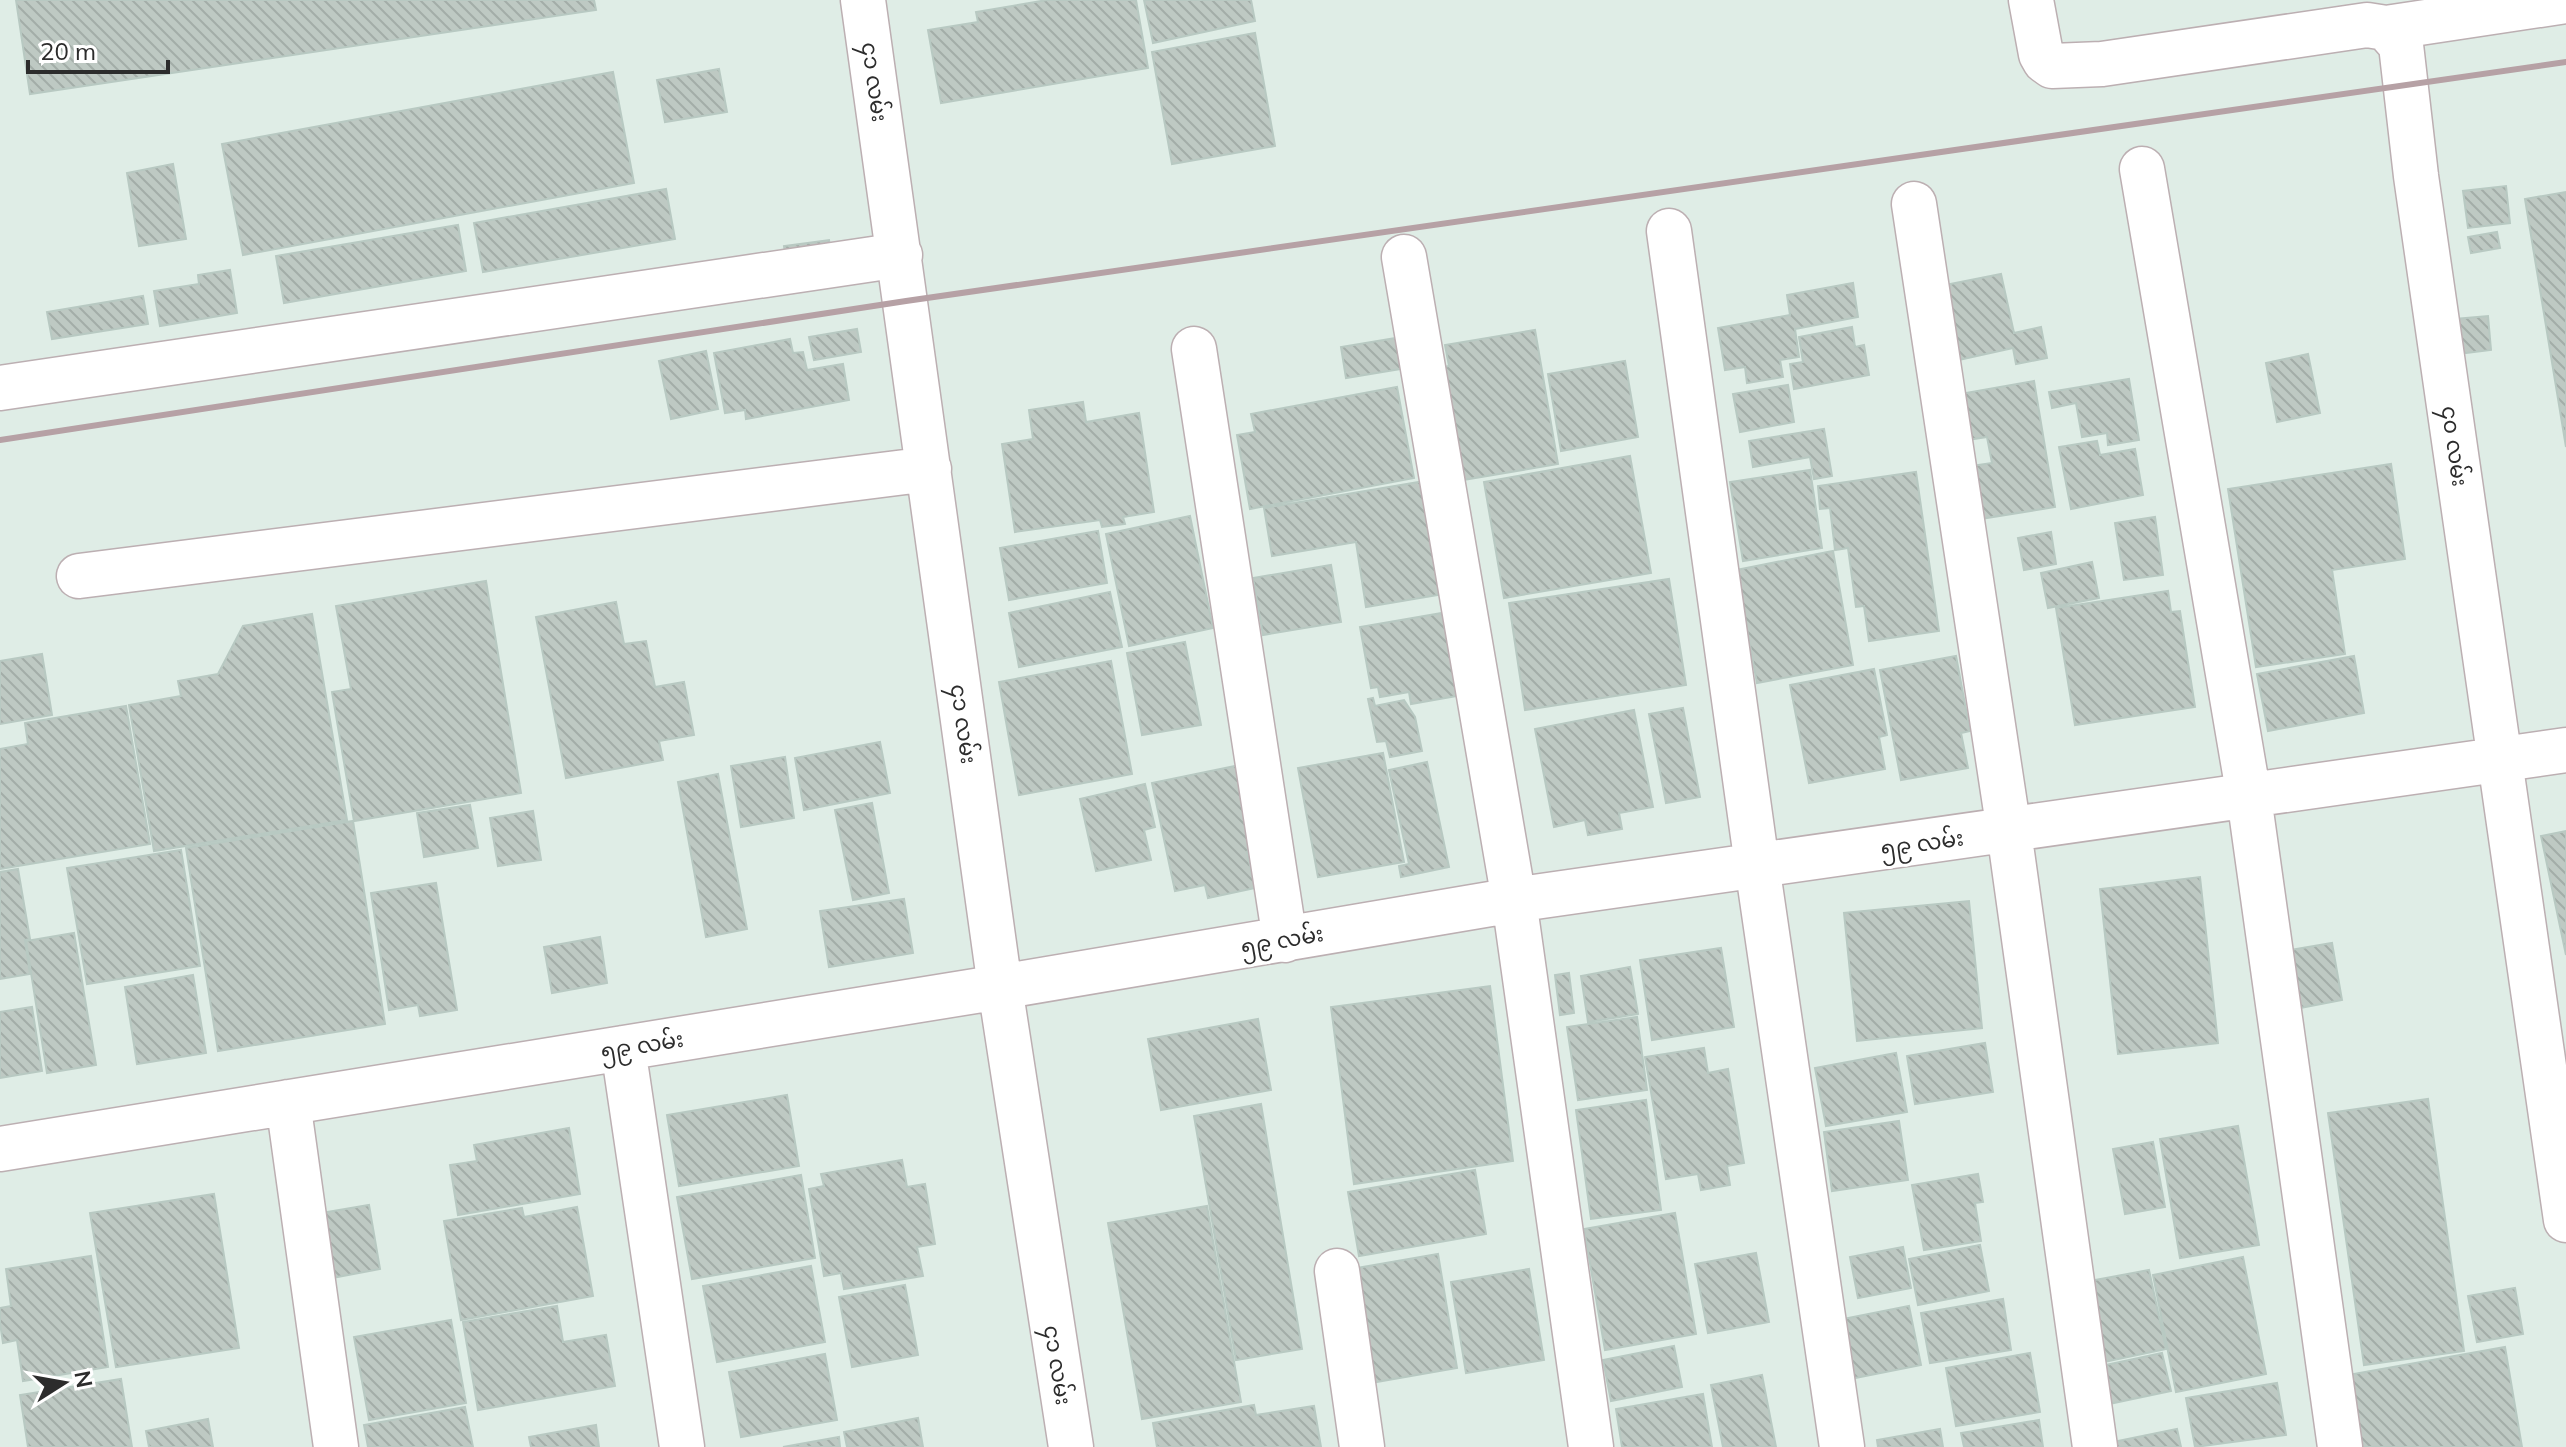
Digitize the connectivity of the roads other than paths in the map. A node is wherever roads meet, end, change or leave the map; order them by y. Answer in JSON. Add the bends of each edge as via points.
{"nodes":[{"id":1,"x":2031,"y":0,"type":"edge"},
{"id":2,"x":2566,"y":1,"type":"edge"},
{"id":3,"x":864,"y":6,"type":"edge"},
{"id":4,"x":2386,"y":28,"type":"junction"},
{"id":5,"x":2142,"y":169,"type":"dead end"},
{"id":6,"x":1914,"y":204,"type":"dead end"},
{"id":7,"x":1669,"y":231,"type":"dead end"},
{"id":8,"x":900,"y":255,"type":"junction"},
{"id":9,"x":1404,"y":257,"type":"dead end"},
{"id":10,"x":1194,"y":349,"type":"dead end"},
{"id":11,"x":0,"y":388,"type":"edge"},
{"id":12,"x":929,"y":469,"type":"junction"},
{"id":13,"x":79,"y":576,"type":"dead end"},
{"id":14,"x":2566,"y":750,"type":"edge"},
{"id":15,"x":2500,"y":760,"type":"junction"},
{"id":16,"x":2249,"y":797,"type":"junction"},
{"id":17,"x":2009,"y":831,"type":"junction"},
{"id":18,"x":1757,"y":865,"type":"junction"},
{"id":19,"x":1514,"y":900,"type":"junction"},
{"id":20,"x":1285,"y":940,"type":"junction"},
{"id":21,"x":1000,"y":987,"type":"junction"},
{"id":22,"x":623,"y":1048,"type":"junction"},
{"id":23,"x":288,"y":1102,"type":"junction"},
{"id":24,"x":0,"y":1149,"type":"edge"},
{"id":25,"x":2566,"y":1220,"type":"edge"},
{"id":26,"x":1337,"y":1271,"type":"dead end"},
{"id":27,"x":336,"y":1447,"type":"edge"},
{"id":28,"x":682,"y":1447,"type":"edge"},
{"id":29,"x":1071,"y":1447,"type":"edge"},
{"id":30,"x":1362,"y":1447,"type":"edge"},
{"id":31,"x":1591,"y":1447,"type":"edge"},
{"id":32,"x":1842,"y":1447,"type":"edge"},
{"id":33,"x":2095,"y":1447,"type":"edge"},
{"id":34,"x":2340,"y":1447,"type":"edge"}],
"edges":[{"from":1,"to":4,"type":"street","via":[[2041,54],[2052,66],[2367,25]]},
{"from":2,"to":4,"type":"street"},
{"from":3,"to":8,"type":"street","name":"၄၁ လမ်း"},
{"from":4,"to":15,"type":"street","name":"၄၀ လမ်း","via":[[2401,45]]},
{"from":5,"to":16,"type":"street"},
{"from":6,"to":17,"type":"street"},
{"from":7,"to":18,"type":"street"},
{"from":8,"to":11,"type":"street"},
{"from":8,"to":12,"type":"street","name":"၄၁ လမ်း"},
{"from":9,"to":19,"type":"street"},
{"from":10,"to":20,"type":"street"},
{"from":12,"to":13,"type":"street"},
{"from":12,"to":21,"type":"street","name":"၄၁ လမ်း"},
{"from":14,"to":15,"type":"street","name":"၅၉ လမ်း"},
{"from":15,"to":16,"type":"street","name":"၅၉ လမ်း"},
{"from":15,"to":25,"type":"street","name":"၄၀ လမ်း"},
{"from":16,"to":17,"type":"street","name":"၅၉ လမ်း"},
{"from":16,"to":34,"type":"street"},
{"from":17,"to":18,"type":"street","name":"၅၉ လမ်း"},
{"from":17,"to":33,"type":"street"},
{"from":18,"to":19,"type":"street","name":"၅၉ လမ်း"},
{"from":18,"to":32,"type":"street"},
{"from":19,"to":20,"type":"street","name":"၅၉ လမ်း"},
{"from":19,"to":31,"type":"street"},
{"from":20,"to":21,"type":"street","name":"၅၉ လမ်း"},
{"from":21,"to":22,"type":"street","name":"၅၉ လမ်း"},
{"from":21,"to":29,"type":"street","name":"၄၁ လမ်း"},
{"from":22,"to":23,"type":"street","name":"၅၉ လမ်း"},
{"from":22,"to":28,"type":"street"},
{"from":23,"to":24,"type":"street","name":"၅၉ လမ်း"},
{"from":23,"to":27,"type":"street"},
{"from":26,"to":30,"type":"street"}]}
